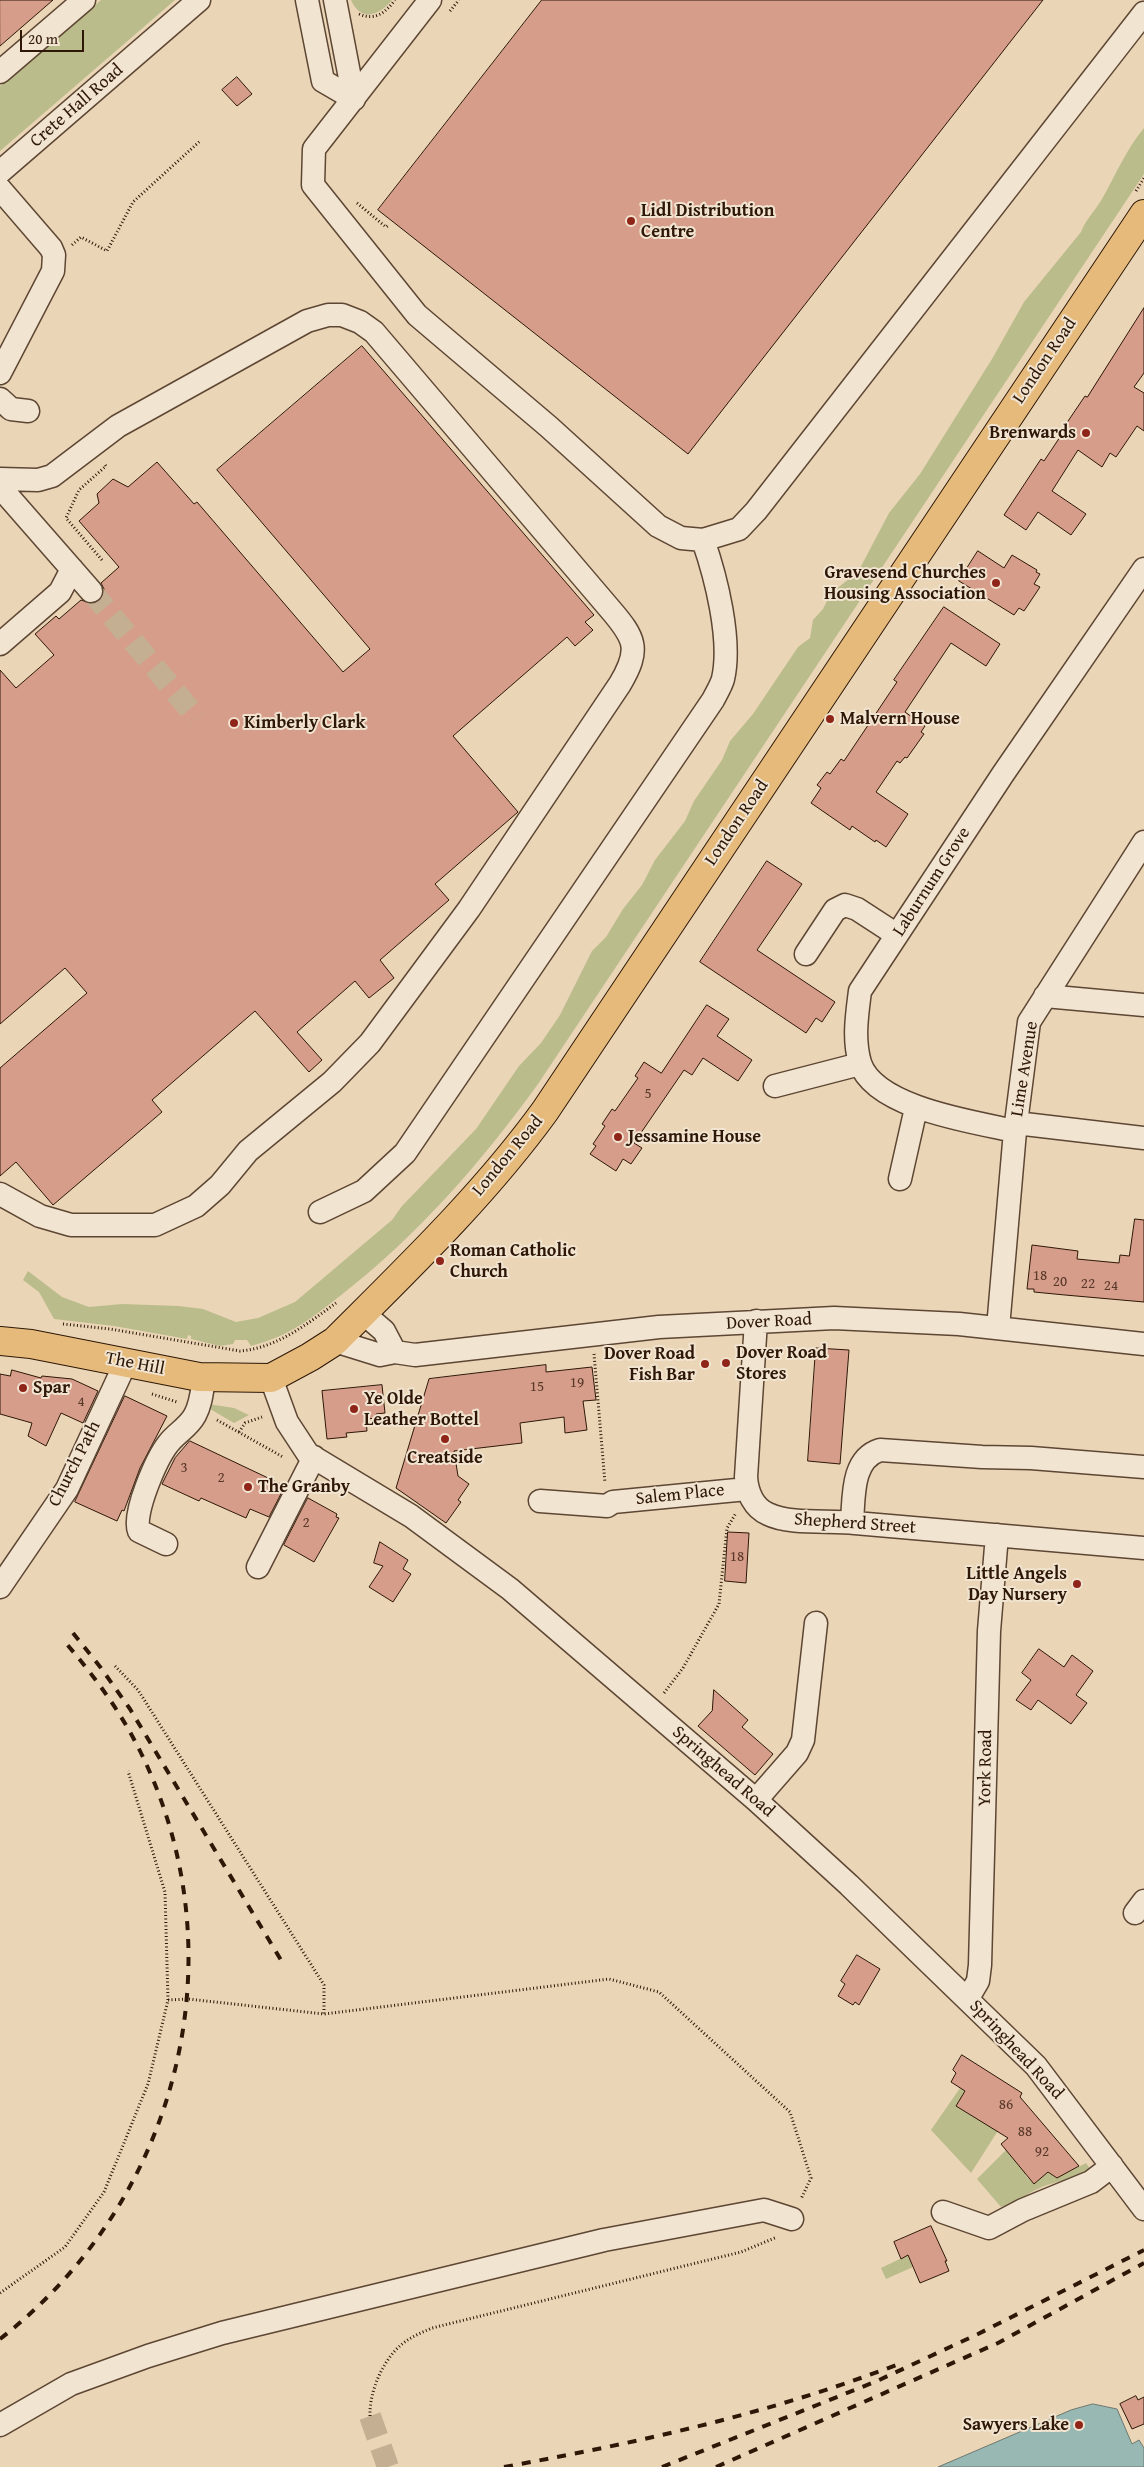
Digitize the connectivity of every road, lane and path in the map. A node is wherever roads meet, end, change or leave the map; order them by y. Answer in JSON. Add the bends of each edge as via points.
{"nodes":[{"id":1,"x":84,"y":0,"type":"edge"},
{"id":2,"x":199,"y":0,"type":"edge"},
{"id":3,"x":307,"y":0,"type":"edge"},
{"id":4,"x":395,"y":0,"type":"edge"},
{"id":5,"x":430,"y":0,"type":"edge"},
{"id":6,"x":459,"y":0,"type":"edge"},
{"id":7,"x":344,"y":5,"type":"edge"},
{"id":8,"x":1144,"y":13,"type":"edge"},
{"id":9,"x":447,"y":15,"type":"dead end"},
{"id":10,"x":0,"y":72,"type":"edge"},
{"id":11,"x":354,"y":99,"type":"junction"},
{"id":12,"x":200,"y":141,"type":"dead end"},
{"id":13,"x":0,"y":172,"type":"edge"},
{"id":14,"x":1144,"y":178,"type":"edge"},
{"id":15,"x":0,"y":189,"type":"edge"},
{"id":16,"x":351,"y":198,"type":"dead end"},
{"id":17,"x":1139,"y":204,"type":"edge"},
{"id":18,"x":389,"y":225,"type":"dead end"},
{"id":19,"x":54,"y":255,"type":"junction"},
{"id":20,"x":0,"y":373,"type":"edge"},
{"id":21,"x":0,"y":399,"type":"edge"},
{"id":22,"x":28,"y":411,"type":"dead end"},
{"id":23,"x":91,"y":448,"type":"junction"},
{"id":24,"x":0,"y":479,"type":"edge"},
{"id":25,"x":0,"y":488,"type":"edge"},
{"id":26,"x":703,"y":540,"type":"junction"},
{"id":27,"x":102,"y":560,"type":"dead end"},
{"id":28,"x":72,"y":569,"type":"junction"},
{"id":29,"x":1144,"y":569,"type":"edge"},
{"id":30,"x":91,"y":591,"type":"tunnel mouth"},
{"id":31,"x":0,"y":644,"type":"edge"},
{"id":32,"x":1144,"y":842,"type":"edge"},
{"id":33,"x":897,"y":935,"type":"junction"},
{"id":34,"x":806,"y":954,"type":"dead end"},
{"id":35,"x":1045,"y":996,"type":"junction"},
{"id":36,"x":1144,"y":1005,"type":"edge"},
{"id":37,"x":860,"y":1064,"type":"junction"},
{"id":38,"x":775,"y":1086,"type":"dead end"},
{"id":39,"x":916,"y":1108,"type":"junction"},
{"id":40,"x":1016,"y":1127,"type":"junction"},
{"id":41,"x":1144,"y":1138,"type":"edge"},
{"id":42,"x":900,"y":1179,"type":"dead end"},
{"id":43,"x":0,"y":1194,"type":"edge"},
{"id":44,"x":320,"y":1212,"type":"dead end"},
{"id":45,"x":352,"y":1306,"type":"junction"},
{"id":46,"x":756,"y":1321,"type":"junction"},
{"id":47,"x":60,"y":1323,"type":"dead end"},
{"id":48,"x":998,"y":1328,"type":"junction"},
{"id":49,"x":592,"y":1334,"type":"junction"},
{"id":50,"x":0,"y":1341,"type":"edge"},
{"id":51,"x":335,"y":1341,"type":"junction"},
{"id":52,"x":1144,"y":1344,"type":"edge"},
{"id":53,"x":395,"y":1352,"type":"junction"},
{"id":54,"x":120,"y":1373,"type":"junction"},
{"id":55,"x":204,"y":1378,"type":"junction"},
{"id":56,"x":271,"y":1378,"type":"junction"},
{"id":57,"x":197,"y":1410,"type":"junction"},
{"id":58,"x":282,"y":1411,"type":"junction"},
{"id":59,"x":238,"y":1432,"type":"junction"},
{"id":60,"x":311,"y":1464,"type":"junction"},
{"id":61,"x":1144,"y":1467,"type":"edge"},
{"id":62,"x":748,"y":1491,"type":"junction"},
{"id":63,"x":540,"y":1501,"type":"dead end"},
{"id":64,"x":613,"y":1502,"type":"junction"},
{"id":65,"x":852,"y":1522,"type":"junction"},
{"id":66,"x":997,"y":1535,"type":"junction"},
{"id":67,"x":166,"y":1544,"type":"dead end"},
{"id":68,"x":1144,"y":1548,"type":"edge"},
{"id":69,"x":258,"y":1567,"type":"dead end"},
{"id":70,"x":0,"y":1587,"type":"edge"},
{"id":71,"x":816,"y":1623,"type":"dead end"},
{"id":72,"x":115,"y":1666,"type":"dead end"},
{"id":73,"x":662,"y":1695,"type":"dead end"},
{"id":74,"x":128,"y":1771,"type":"dead end"},
{"id":75,"x":756,"y":1800,"type":"junction"},
{"id":76,"x":968,"y":1998,"type":"junction"},
{"id":77,"x":168,"y":2000,"type":"junction"},
{"id":78,"x":324,"y":2014,"type":"junction"},
{"id":79,"x":1112,"y":2166,"type":"junction"},
{"id":80,"x":1137,"y":2186,"type":"edge"},
{"id":81,"x":1144,"y":2209,"type":"edge"},
{"id":82,"x":943,"y":2212,"type":"dead end"},
{"id":83,"x":792,"y":2220,"type":"junction"},
{"id":84,"x":0,"y":2293,"type":"edge"},
{"id":85,"x":370,"y":2416,"type":"tunnel mouth"},
{"id":86,"x":0,"y":2425,"type":"edge"}],
"edges":[{"from":1,"to":10,"type":"street"},
{"from":2,"to":13,"type":"street","name":"Crete Hall Road"},
{"from":3,"to":11,"type":"street","via":[[323,81]]},
{"from":4,"to":7,"type":"path","via":[[385,12],[374,17],[363,16]]},
{"from":5,"to":11,"type":"street"},
{"from":6,"to":9,"type":"path"},
{"from":7,"to":11,"type":"street"},
{"from":8,"to":26,"type":"street","via":[[756,511],[740,529]]},
{"from":11,"to":26,"type":"street","via":[[314,149],[313,185],[417,315],[549,427],[658,526],[681,538]]},
{"from":12,"to":19,"type":"path","via":[[133,202],[108,253],[82,237]]},
{"from":14,"to":17,"type":"path"},
{"from":15,"to":19,"type":"street"},
{"from":16,"to":18,"type":"path","via":[[386,227]]},
{"from":17,"to":45,"type":"main road","name":"London Road","via":[[545,1111],[474,1198]]},
{"from":19,"to":20,"type":"street","via":[[53,271]]},
{"from":21,"to":22,"type":"street","via":[[11,409]]},
{"from":23,"to":24,"type":"street","via":[[46,479]]},
{"from":23,"to":27,"type":"path","via":[[106,466],[79,490],[66,518]]},
{"from":23,"to":43,"type":"street","via":[[118,426],[302,323],[328,315],[349,317],[374,332],[622,623],[631,639],[633,658],[620,684],[501,862],[370,1043],[332,1082],[248,1151],[220,1185],[196,1206],[155,1225],[71,1225],[40,1216]]},
{"from":25,"to":28,"type":"street"},
{"from":26,"to":44,"type":"street","via":[[720,599],[725,660],[723,680],[713,700],[405,1153],[364,1191]]},
{"from":28,"to":30,"type":"street"},
{"from":28,"to":31,"type":"street","via":[[60,592]]},
{"from":29,"to":33,"type":"street","name":"Laburnum Grove"},
{"from":32,"to":35,"type":"street","name":"Lime Avenue"},
{"from":33,"to":34,"type":"street","via":[[845,905],[835,910]]},
{"from":33,"to":37,"type":"street","name":"Laburnum Grove","via":[[860,991],[855,1029]]},
{"from":35,"to":36,"type":"street"},
{"from":35,"to":40,"type":"street","name":"Lime Avenue","via":[[1029,1022]]},
{"from":37,"to":38,"type":"street"},
{"from":37,"to":39,"type":"street","name":"Laburnum Grove","via":[[875,1086]]},
{"from":39,"to":40,"type":"street","name":"Laburnum Grove"},
{"from":39,"to":42,"type":"street"},
{"from":40,"to":41,"type":"street","name":"Laburnum Grove"},
{"from":40,"to":48,"type":"street","name":"Lime Avenue"},
{"from":45,"to":47,"type":"path","via":[[272,1344],[240,1351]]},
{"from":45,"to":51,"type":"main road","name":"London Road"},
{"from":45,"to":53,"type":"street","via":[[384,1331]]},
{"from":46,"to":48,"type":"street","name":"Dover Road","via":[[869,1319]]},
{"from":46,"to":49,"type":"street","name":"Dover Road"},
{"from":46,"to":62,"type":"street","via":[[746,1477]]},
{"from":48,"to":52,"type":"street","name":"Dover Road"},
{"from":49,"to":53,"type":"street","name":"Dover Road","via":[[426,1354]]},
{"from":49,"to":64,"type":"path","via":[[607,1497]]},
{"from":50,"to":54,"type":"main road","name":"The Hill","via":[[31,1344]]},
{"from":51,"to":53,"type":"street","name":"Dover Road","via":[[380,1355]]},
{"from":51,"to":56,"type":"main road","name":"London Road"},
{"from":54,"to":55,"type":"main road","name":"The Hill"},
{"from":54,"to":57,"type":"path"},
{"from":54,"to":70,"type":"street","name":"Church Path","via":[[67,1488]]},
{"from":55,"to":56,"type":"main road","name":"The Hill"},
{"from":55,"to":57,"type":"street"},
{"from":56,"to":58,"type":"street","name":"Springhead Road"},
{"from":57,"to":59,"type":"path"},
{"from":57,"to":67,"type":"street","via":[[189,1424],[164,1449],[151,1477],[140,1515],[139,1531]]},
{"from":58,"to":59,"type":"path","via":[[247,1422]]},
{"from":58,"to":60,"type":"street","name":"Springhead Road"},
{"from":59,"to":60,"type":"path"},
{"from":60,"to":69,"type":"street"},
{"from":60,"to":75,"type":"street","name":"Springhead Road","via":[[403,1512],[480,1565]]},
{"from":61,"to":65,"type":"street","via":[[880,1450],[868,1457],[858,1473]]},
{"from":62,"to":64,"type":"street","name":"Salem Place"},
{"from":62,"to":65,"type":"street","name":"Shepherd Street","via":[[759,1508],[776,1517]]},
{"from":62,"to":73,"type":"path","via":[[727,1528],[719,1604],[683,1668]]},
{"from":63,"to":64,"type":"street","name":"Salem Place","via":[[607,1506]]},
{"from":65,"to":66,"type":"street","name":"Shepherd Street"},
{"from":66,"to":68,"type":"street","name":"Shepherd Street"},
{"from":66,"to":76,"type":"street","name":"York Road","via":[[989,1640],[980,1965],[978,1981]]},
{"from":71,"to":75,"type":"street","via":[[803,1740],[797,1753]]},
{"from":72,"to":78,"type":"path","via":[[138,1690],[324,1985]]},
{"from":74,"to":77,"type":"path","via":[[164,1892]]},
{"from":75,"to":76,"type":"street","name":"Springhead Road"},
{"from":76,"to":79,"type":"street","name":"Springhead Road","via":[[1045,2076]]},
{"from":77,"to":78,"type":"path","via":[[188,1999]]},
{"from":77,"to":84,"type":"path","via":[[148,2084],[104,2192],[65,2247]]},
{"from":78,"to":83,"type":"path","via":[[609,1979],[659,1992],[790,2112],[811,2178]]},
{"from":79,"to":80,"type":"street","name":"Springhead Road"},
{"from":79,"to":82,"type":"street","via":[[1091,2182],[989,2228]]},
{"from":80,"to":81,"type":"street","name":"Springhead Road"},
{"from":83,"to":85,"type":"path","via":[[782,2235],[741,2252],[432,2328],[412,2336],[388,2360],[376,2383]]},
{"from":83,"to":86,"type":"street","via":[[764,2210],[604,2240],[222,2333],[71,2384]]}]}
